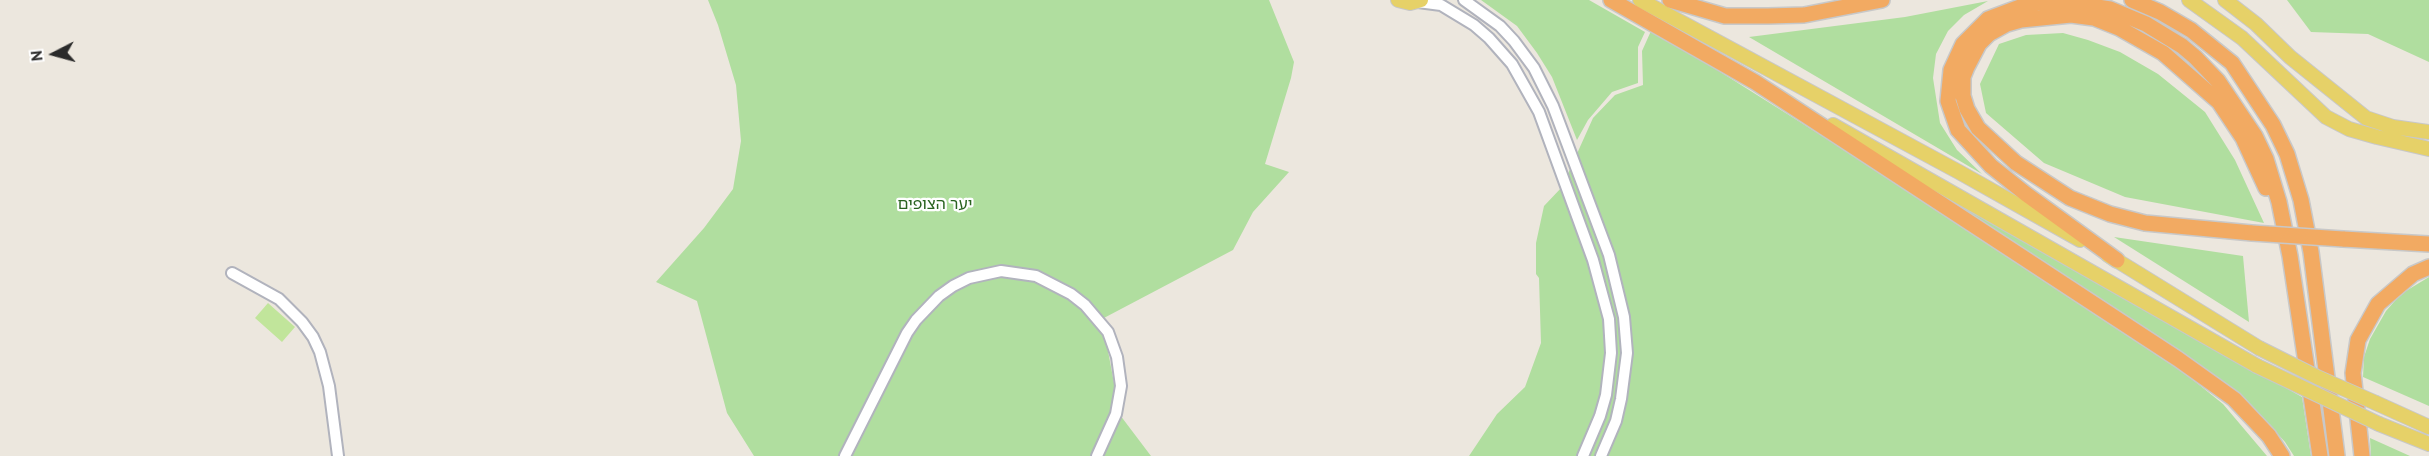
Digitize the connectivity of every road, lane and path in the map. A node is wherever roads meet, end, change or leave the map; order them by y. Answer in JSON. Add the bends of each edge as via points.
{"nodes":[{"id":1,"x":1398,"y":0,"type":"edge"},
{"id":2,"x":1464,"y":0,"type":"edge"},
{"id":3,"x":1611,"y":0,"type":"edge"},
{"id":4,"x":1640,"y":0,"type":"edge"},
{"id":5,"x":1670,"y":0,"type":"edge"},
{"id":6,"x":1882,"y":0,"type":"edge"},
{"id":7,"x":2132,"y":0,"type":"edge"},
{"id":8,"x":2189,"y":0,"type":"edge"},
{"id":9,"x":2225,"y":0,"type":"edge"},
{"id":10,"x":1420,"y":1,"type":"edge"},
{"id":11,"x":1755,"y":82,"type":"junction"},
{"id":12,"x":2429,"y":132,"type":"edge"},
{"id":13,"x":2429,"y":149,"type":"edge"},
{"id":14,"x":2284,"y":228,"type":"junction"},
{"id":15,"x":2429,"y":244,"type":"edge"},
{"id":16,"x":2116,"y":260,"type":"junction"},
{"id":17,"x":2429,"y":267,"type":"edge"},
{"id":18,"x":232,"y":273,"type":"dead end"},
{"id":19,"x":2429,"y":427,"type":"edge"},
{"id":20,"x":2429,"y":444,"type":"edge"},
{"id":21,"x":338,"y":456,"type":"edge"},
{"id":22,"x":845,"y":456,"type":"edge"},
{"id":23,"x":1097,"y":456,"type":"edge"},
{"id":24,"x":1583,"y":456,"type":"edge"},
{"id":25,"x":1600,"y":456,"type":"edge"},
{"id":26,"x":2282,"y":456,"type":"edge"},
{"id":27,"x":2320,"y":456,"type":"edge"},
{"id":28,"x":2337,"y":456,"type":"edge"},
{"id":29,"x":2362,"y":456,"type":"edge"}],
"edges":[{"from":1,"to":10,"type":"main road"},
{"from":2,"to":25,"type":"street","via":[[1500,26],[1534,69],[1553,106],[1609,255],[1624,317],[1627,353],[1618,410]]},
{"from":3,"to":11,"type":"highway"},
{"from":4,"to":16,"type":"main road"},
{"from":5,"to":6,"type":"highway","via":[[1725,16],[1768,16],[1804,15]]},
{"from":7,"to":28,"type":"highway","via":[[2191,30],[2232,63],[2273,125],[2287,154],[2311,252]]},
{"from":8,"to":13,"type":"main road","via":[[2242,38],[2326,117],[2367,135]]},
{"from":9,"to":12,"type":"main road","via":[[2366,118]]},
{"from":10,"to":24,"type":"street","via":[[1441,5],[1474,25],[1512,64],[1539,112],[1593,260],[1609,319],[1611,353],[1606,395]]},
{"from":11,"to":20,"type":"main road","bridge":true,"via":[[2257,366]]},
{"from":11,"to":26,"type":"highway","via":[[2208,379],[2254,419]]},
{"from":14,"to":15,"type":"highway","bridge":true,"via":[[2232,118],[2208,91],[2148,43],[2094,18],[2071,15],[2007,24],[1979,44],[1963,77],[1964,103],[1978,128],[2016,163],[2070,198],[2145,223]]},
{"from":14,"to":16,"type":"highway","via":[[2266,159],[2255,136],[2218,81],[2181,46],[2129,16],[2092,5],[2038,3],[1988,19],[1963,44],[1951,70],[1948,101],[1958,130],[1991,166]]},
{"from":14,"to":27,"type":"highway"},
{"from":16,"to":19,"type":"main road","bridge":true,"via":[[2259,348]]},
{"from":17,"to":29,"type":"highway","via":[[2413,274],[2378,304],[2358,340],[2354,374]]},
{"from":18,"to":21,"type":"street","via":[[279,299],[313,337],[329,386]]},
{"from":22,"to":23,"type":"street","via":[[916,320],[952,286],[1001,271],[1036,276],[1071,294],[1108,332],[1121,386],[1116,414]]}]}
